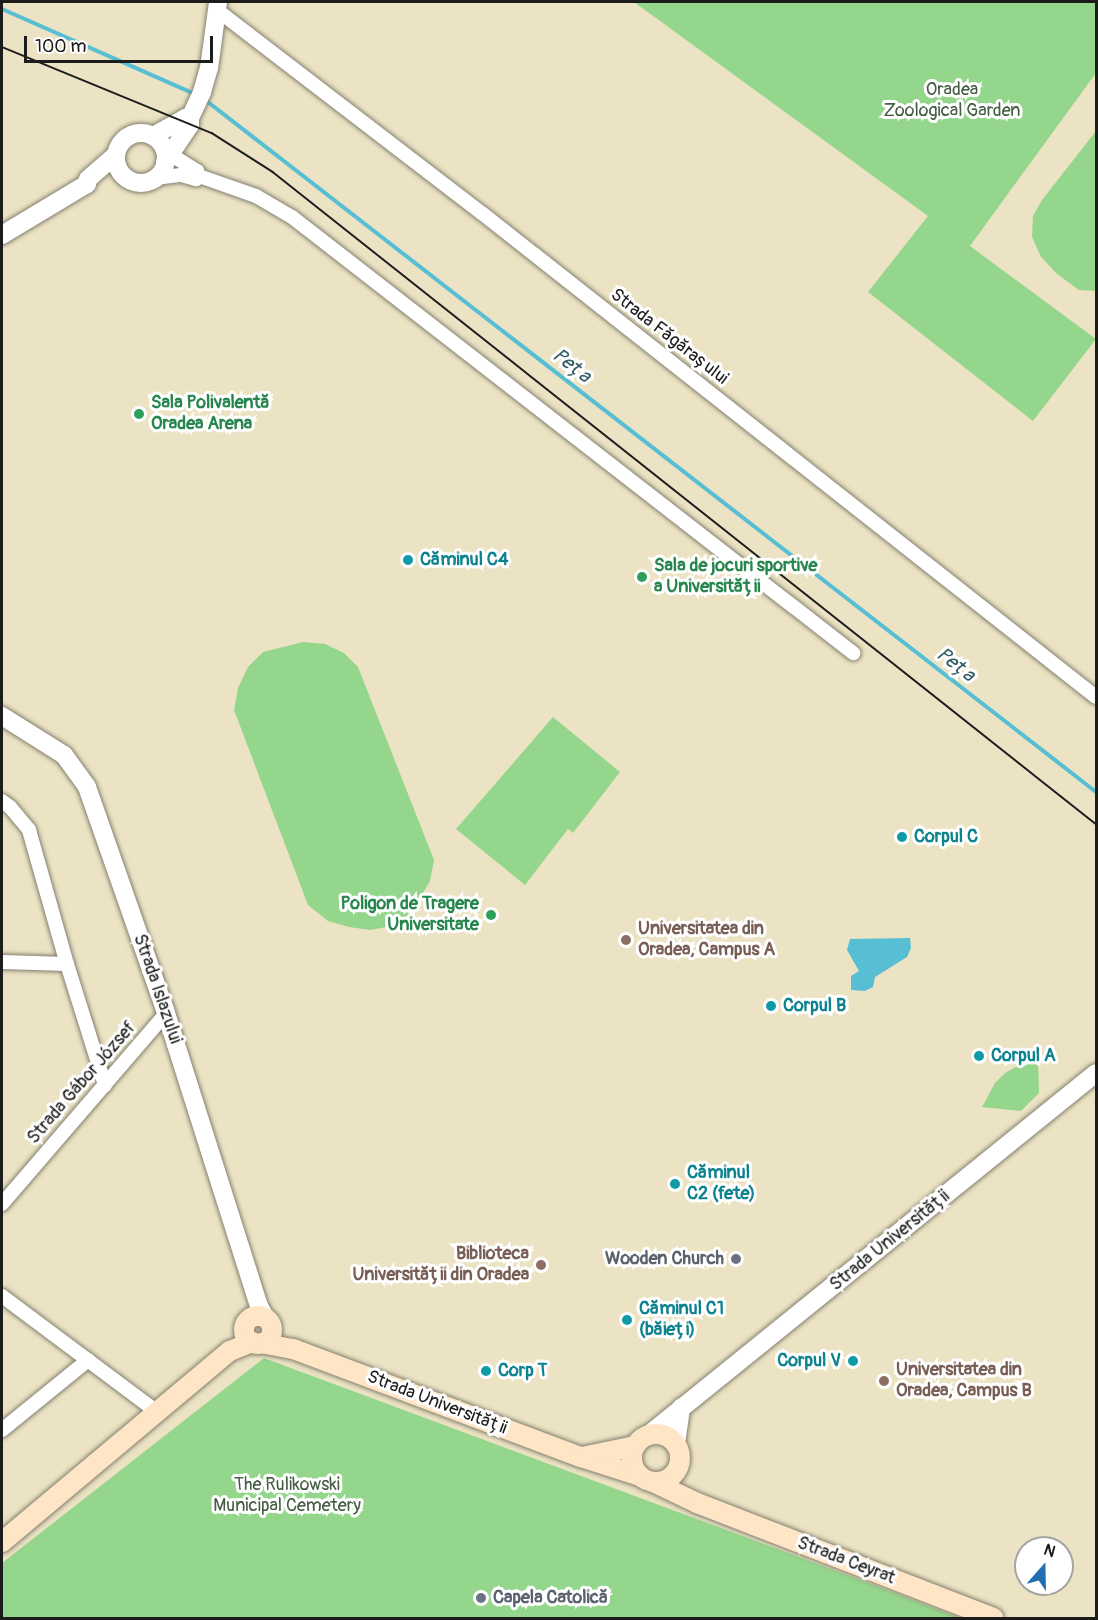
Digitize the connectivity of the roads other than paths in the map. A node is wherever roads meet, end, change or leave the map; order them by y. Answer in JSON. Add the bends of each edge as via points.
{"nodes":[{"id":1,"x":217,"y":6,"type":"edge"},
{"id":2,"x":191,"y":116,"type":"junction"},
{"id":3,"x":153,"y":136,"type":"junction"},
{"id":4,"x":116,"y":155,"type":"junction"},
{"id":5,"x":164,"y":162,"type":"junction"},
{"id":6,"x":199,"y":176,"type":"junction"},
{"id":7,"x":132,"y":181,"type":"junction"},
{"id":8,"x":87,"y":184,"type":"junction"},
{"id":9,"x":2,"y":235,"type":"edge"},
{"id":10,"x":853,"y":653,"type":"dead end"},
{"id":11,"x":1096,"y":697,"type":"edge"},
{"id":12,"x":2,"y":716,"type":"edge"},
{"id":13,"x":2,"y":801,"type":"edge"},
{"id":14,"x":2,"y":962,"type":"edge"},
{"id":15,"x":67,"y":964,"type":"junction"},
{"id":16,"x":166,"y":1013,"type":"junction"},
{"id":17,"x":1096,"y":1073,"type":"edge"},
{"id":18,"x":105,"y":1084,"type":"junction"},
{"id":19,"x":2,"y":1204,"type":"edge"},
{"id":20,"x":2,"y":1296,"type":"edge"},
{"id":21,"x":258,"y":1330,"type":"junction"},
{"id":22,"x":87,"y":1360,"type":"junction"},
{"id":23,"x":681,"y":1407,"type":"junction"},
{"id":24,"x":157,"y":1412,"type":"junction"},
{"id":25,"x":2,"y":1430,"type":"edge"},
{"id":26,"x":641,"y":1441,"type":"junction"},
{"id":27,"x":678,"y":1453,"type":"junction"},
{"id":28,"x":581,"y":1457,"type":"junction"},
{"id":29,"x":647,"y":1479,"type":"junction"},
{"id":30,"x":698,"y":1503,"type":"junction"},
{"id":31,"x":2,"y":1542,"type":"edge"},
{"id":32,"x":994,"y":1618,"type":"edge"}],
"edges":[{"from":1,"to":2,"type":"street","via":[[209,68]]},
{"from":1,"to":11,"type":"street","name":"Strada Făgărașului"},
{"from":2,"to":3,"type":"street"},
{"from":2,"to":5,"type":"street","via":[[190,125]]},
{"from":3,"to":4,"type":"street","via":[[132,135],[122,141]]},
{"from":3,"to":5,"type":"street"},
{"from":4,"to":7,"type":"street","via":[[119,170]]},
{"from":4,"to":8,"type":"street"},
{"from":5,"to":6,"type":"street","via":[[197,171]]},
{"from":5,"to":6,"type":"street","via":[[181,175],[196,179]]},
{"from":5,"to":7,"type":"street","via":[[144,182]]},
{"from":6,"to":10,"type":"street","via":[[256,196],[292,217]]},
{"from":7,"to":8,"type":"street","via":[[91,187]]},
{"from":8,"to":9,"type":"street"},
{"from":12,"to":16,"type":"street","name":"Strada Islazului","via":[[64,755],[84,780]]},
{"from":13,"to":15,"type":"street","via":[[28,830]]},
{"from":14,"to":15,"type":"street"},
{"from":15,"to":18,"type":"street"},
{"from":16,"to":18,"type":"street","name":"Strada Gábor József"},
{"from":16,"to":21,"type":"street","name":"Strada Islazului","via":[[257,1300]]},
{"from":17,"to":23,"type":"street","name":"Strada Universității"},
{"from":18,"to":19,"type":"street","name":"Strada Gábor József"},
{"from":20,"to":22,"type":"street"},
{"from":21,"to":24,"type":"main road"},
{"from":21,"to":28,"type":"main road","name":"Strada Universității","via":[[293,1349]]},
{"from":22,"to":24,"type":"street"},
{"from":22,"to":25,"type":"street"},
{"from":23,"to":26,"type":"street","name":"Strada Universității"},
{"from":23,"to":27,"type":"street"},
{"from":24,"to":31,"type":"main road"},
{"from":26,"to":27,"type":"main road","via":[[663,1435]]},
{"from":26,"to":28,"type":"main road","name":"Strada Universității"},
{"from":26,"to":29,"type":"main road","via":[[633,1462]]},
{"from":27,"to":29,"type":"main road","via":[[674,1474],[662,1481]]},
{"from":27,"to":30,"type":"main road"},
{"from":28,"to":29,"type":"main road","name":"Strada Universității"},
{"from":29,"to":30,"type":"main road","name":"Strada Ceyrat"},
{"from":30,"to":32,"type":"main road","name":"Strada Ceyrat"}]}
